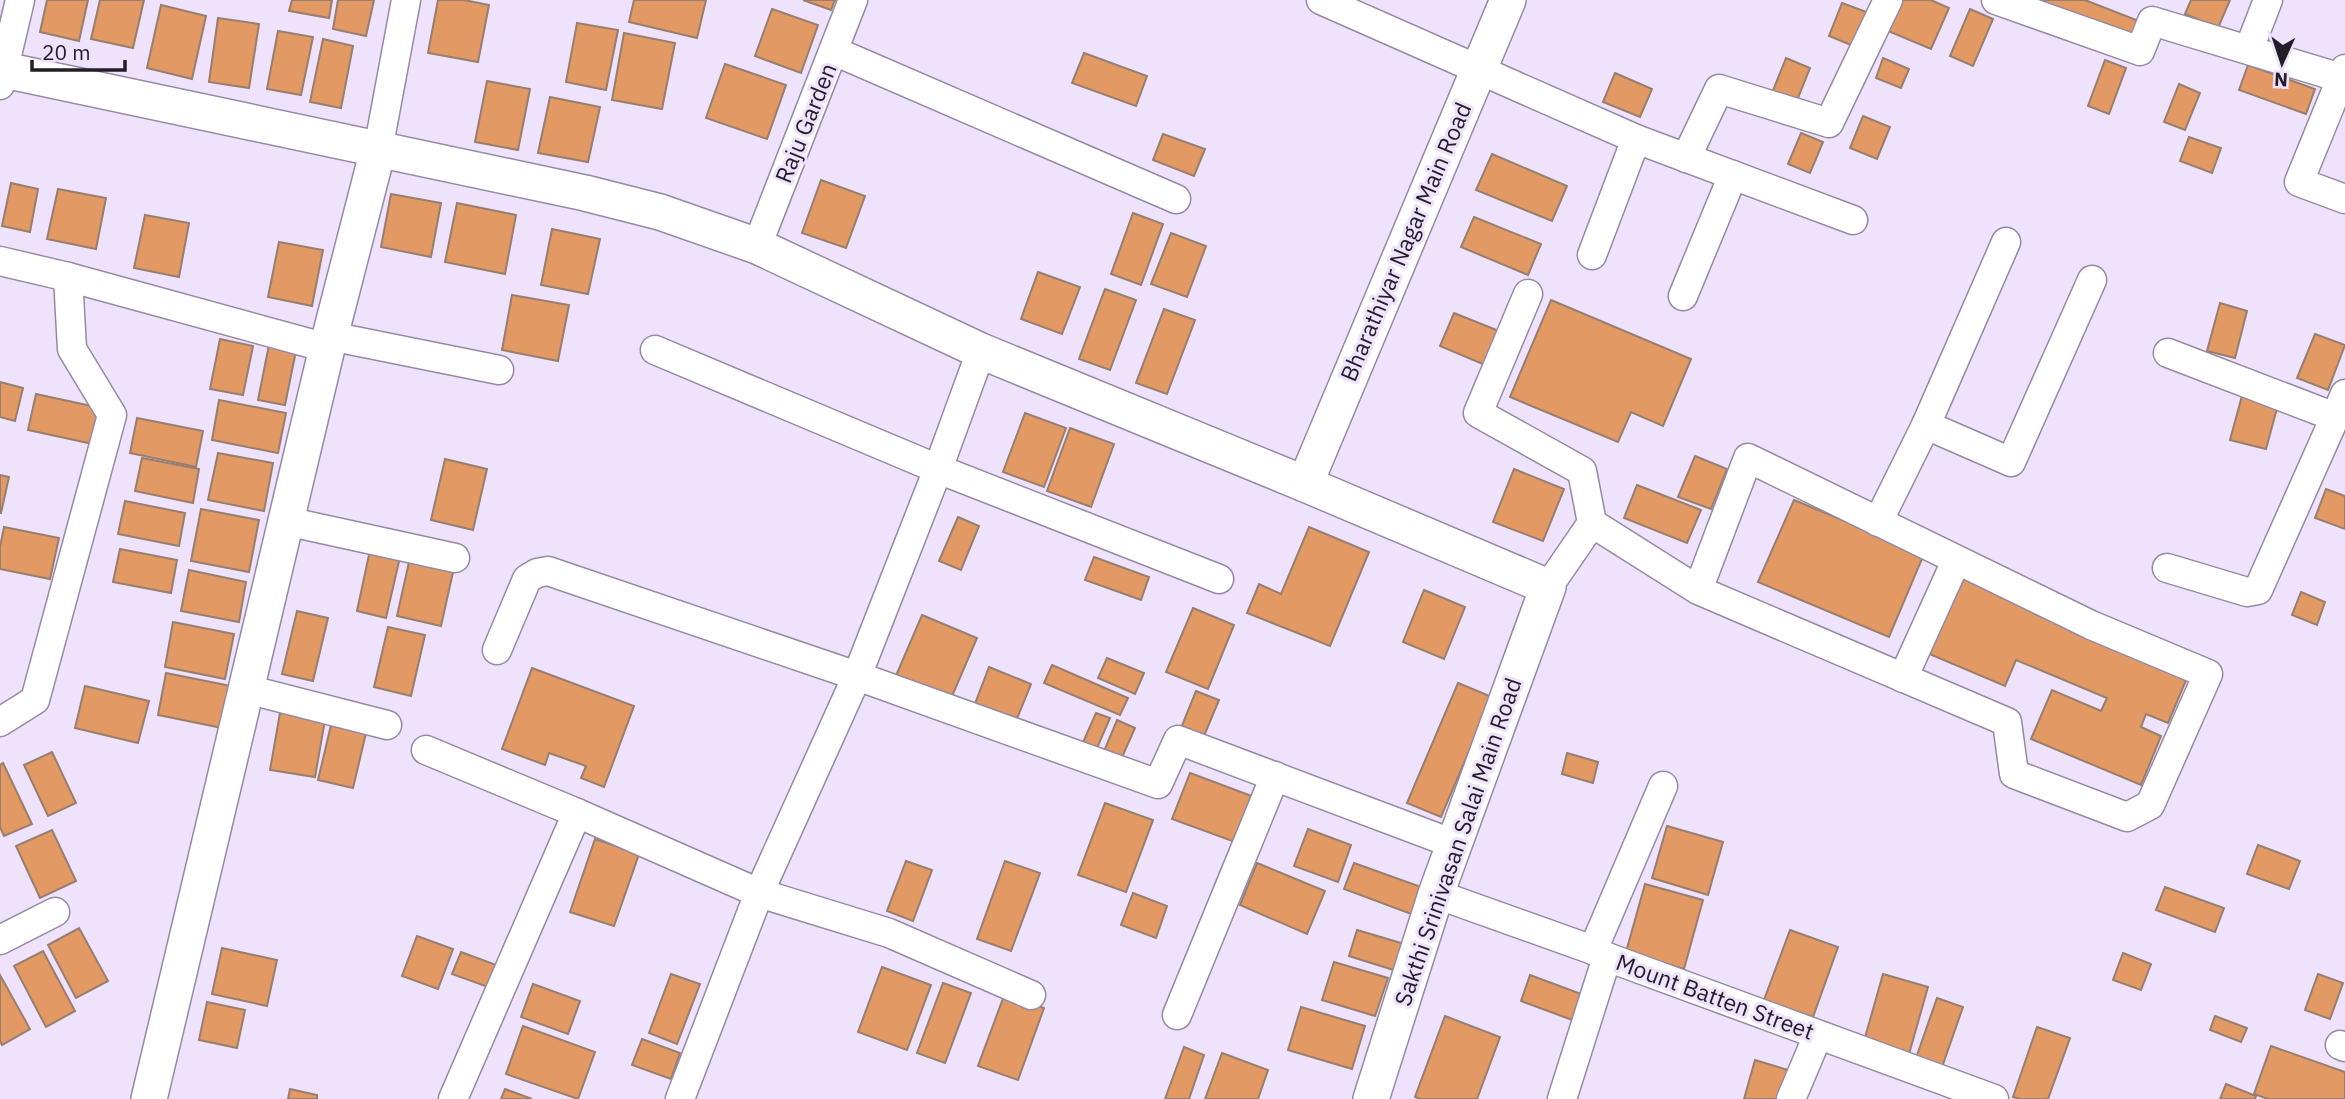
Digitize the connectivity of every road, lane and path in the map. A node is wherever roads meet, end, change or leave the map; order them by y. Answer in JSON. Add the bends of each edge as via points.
{"nodes":[{"id":1,"x":20,"y":0,"type":"edge"},
{"id":2,"x":406,"y":0,"type":"edge"},
{"id":3,"x":853,"y":0,"type":"edge"},
{"id":4,"x":1321,"y":0,"type":"edge"},
{"id":5,"x":1508,"y":0,"type":"edge"},
{"id":6,"x":1888,"y":0,"type":"edge"},
{"id":7,"x":1996,"y":0,"type":"edge"},
{"id":8,"x":2268,"y":0,"type":"edge"},
{"id":9,"x":2249,"y":49,"type":"junction"},
{"id":10,"x":834,"y":51,"type":"junction"},
{"id":11,"x":1479,"y":69,"type":"junction"},
{"id":12,"x":2343,"y":74,"type":"edge"},
{"id":13,"x":1,"y":75,"type":"edge"},
{"id":14,"x":1636,"y":139,"type":"junction"},
{"id":15,"x":378,"y":150,"type":"junction"},
{"id":16,"x":1686,"y":158,"type":"junction"},
{"id":17,"x":1733,"y":175,"type":"junction"},
{"id":18,"x":2345,"y":199,"type":"edge"},
{"id":19,"x":1176,"y":200,"type":"dead end"},
{"id":20,"x":1853,"y":220,"type":"dead end"},
{"id":21,"x":2006,"y":243,"type":"dead end"},
{"id":22,"x":757,"y":246,"type":"junction"},
{"id":23,"x":1592,"y":255,"type":"dead end"},
{"id":24,"x":0,"y":261,"type":"edge"},
{"id":25,"x":68,"y":277,"type":"junction"},
{"id":26,"x":2092,"y":280,"type":"dead end"},
{"id":27,"x":1528,"y":293,"type":"dead end"},
{"id":28,"x":1683,"y":296,"type":"dead end"},
{"id":29,"x":328,"y":342,"type":"junction"},
{"id":30,"x":655,"y":350,"type":"dead end"},
{"id":31,"x":981,"y":351,"type":"junction"},
{"id":32,"x":2168,"y":353,"type":"dead end"},
{"id":33,"x":499,"y":370,"type":"dead end"},
{"id":34,"x":2340,"y":405,"type":"edge"},
{"id":35,"x":1926,"y":425,"type":"junction"},
{"id":36,"x":938,"y":469,"type":"junction"},
{"id":37,"x":1305,"y":484,"type":"junction"},
{"id":38,"x":286,"y":521,"type":"junction"},
{"id":39,"x":1878,"y":522,"type":"junction"},
{"id":40,"x":1592,"y":523,"type":"junction"},
{"id":41,"x":455,"y":558,"type":"dead end"},
{"id":42,"x":1956,"y":561,"type":"junction"},
{"id":43,"x":2167,"y":568,"type":"dead end"},
{"id":44,"x":1219,"y":579,"type":"dead end"},
{"id":45,"x":1548,"y":587,"type":"junction"},
{"id":46,"x":1698,"y":590,"type":"junction"},
{"id":47,"x":497,"y":650,"type":"dead end"},
{"id":48,"x":858,"y":676,"type":"junction"},
{"id":49,"x":1903,"y":678,"type":"junction"},
{"id":50,"x":246,"y":689,"type":"junction"},
{"id":51,"x":0,"y":722,"type":"edge"},
{"id":52,"x":387,"y":724,"type":"dead end"},
{"id":53,"x":426,"y":750,"type":"dead end"},
{"id":54,"x":1275,"y":776,"type":"junction"},
{"id":55,"x":1663,"y":786,"type":"dead end"},
{"id":56,"x":577,"y":813,"type":"junction"},
{"id":57,"x":1454,"y":844,"type":"junction"},
{"id":58,"x":759,"y":893,"type":"junction"},
{"id":59,"x":1436,"y":894,"type":"junction"},
{"id":60,"x":55,"y":912,"type":"dead end"},
{"id":61,"x":0,"y":940,"type":"edge"},
{"id":62,"x":1600,"y":954,"type":"junction"},
{"id":63,"x":1031,"y":995,"type":"dead end"},
{"id":64,"x":1177,"y":1014,"type":"dead end"},
{"id":65,"x":1818,"y":1035,"type":"junction"},
{"id":66,"x":149,"y":1099,"type":"edge"},
{"id":67,"x":453,"y":1099,"type":"edge"},
{"id":68,"x":680,"y":1099,"type":"edge"},
{"id":69,"x":1371,"y":1099,"type":"edge"},
{"id":70,"x":1562,"y":1099,"type":"edge"},
{"id":71,"x":1791,"y":1099,"type":"edge"},
{"id":72,"x":1994,"y":1099,"type":"edge"}],
"edges":[{"from":1,"to":13,"type":"street"},
{"from":2,"to":15,"type":"street"},
{"from":3,"to":10,"type":"street","name":"Raju Garden"},
{"from":4,"to":11,"type":"street"},
{"from":5,"to":11,"type":"street","name":"Bharathiyar Nagar Main Road"},
{"from":6,"to":16,"type":"street","via":[[1829,123],[1719,89]]},
{"from":7,"to":9,"type":"street","via":[[2140,51],[2152,21]]},
{"from":8,"to":9,"type":"street"},
{"from":9,"to":12,"type":"street"},
{"from":10,"to":19,"type":"street"},
{"from":10,"to":22,"type":"street","name":"Raju Garden"},
{"from":11,"to":14,"type":"street"},
{"from":11,"to":37,"type":"street","name":"Bharathiyar Nagar Main Road"},
{"from":12,"to":18,"type":"street","via":[[2299,182]]},
{"from":13,"to":15,"type":"street"},
{"from":14,"to":16,"type":"street"},
{"from":14,"to":23,"type":"street"},
{"from":15,"to":22,"type":"street","via":[[585,193],[660,212]]},
{"from":15,"to":29,"type":"street"},
{"from":16,"to":17,"type":"street"},
{"from":17,"to":20,"type":"street"},
{"from":17,"to":28,"type":"street"},
{"from":21,"to":35,"type":"street"},
{"from":22,"to":31,"type":"street"},
{"from":24,"to":25,"type":"street"},
{"from":25,"to":29,"type":"street"},
{"from":25,"to":51,"type":"street","via":[[72,349],[112,415],[35,700]]},
{"from":26,"to":35,"type":"street","via":[[2011,462]]},
{"from":27,"to":40,"type":"street","via":[[1478,413],[1582,471]]},
{"from":29,"to":33,"type":"street"},
{"from":29,"to":38,"type":"street"},
{"from":30,"to":36,"type":"street"},
{"from":31,"to":36,"type":"street"},
{"from":31,"to":37,"type":"street"},
{"from":32,"to":34,"type":"street"},
{"from":34,"to":43,"type":"street","via":[[2258,590],[2247,592]]},
{"from":35,"to":39,"type":"street"},
{"from":36,"to":44,"type":"street"},
{"from":36,"to":48,"type":"street"},
{"from":37,"to":45,"type":"street"},
{"from":38,"to":41,"type":"street"},
{"from":38,"to":50,"type":"street"},
{"from":39,"to":42,"type":"street"},
{"from":39,"to":46,"type":"street","via":[[1748,458]]},
{"from":40,"to":45,"type":"street"},
{"from":40,"to":46,"type":"street"},
{"from":42,"to":49,"type":"street"},
{"from":42,"to":49,"type":"street","via":[[2208,674],[2150,805],[2127,817],[2014,774],[2007,722]]},
{"from":45,"to":57,"type":"street","name":"Sakthi Srinivasan Salai Main Road"},
{"from":46,"to":49,"type":"street"},
{"from":47,"to":48,"type":"street","via":[[527,579],[548,571]]},
{"from":48,"to":54,"type":"street","via":[[1158,784],[1178,740]]},
{"from":48,"to":58,"type":"street"},
{"from":50,"to":52,"type":"street"},
{"from":50,"to":66,"type":"street"},
{"from":53,"to":56,"type":"street"},
{"from":54,"to":57,"type":"street"},
{"from":54,"to":64,"type":"street"},
{"from":55,"to":62,"type":"street"},
{"from":56,"to":58,"type":"street"},
{"from":56,"to":67,"type":"street"},
{"from":57,"to":59,"type":"street","name":"Sakthi Srinivasan Salai Main Road"},
{"from":58,"to":63,"type":"street","via":[[889,933]]},
{"from":58,"to":68,"type":"street"},
{"from":59,"to":62,"type":"street","name":"Mount Batten Street"},
{"from":59,"to":69,"type":"street","name":"Sakthi Srinivasan Salai Main Road"},
{"from":60,"to":61,"type":"street"},
{"from":62,"to":65,"type":"street","name":"Mount Batten Street"},
{"from":62,"to":70,"type":"street"},
{"from":65,"to":71,"type":"street"},
{"from":65,"to":72,"type":"street","name":"Mount Batten Street"}]}
